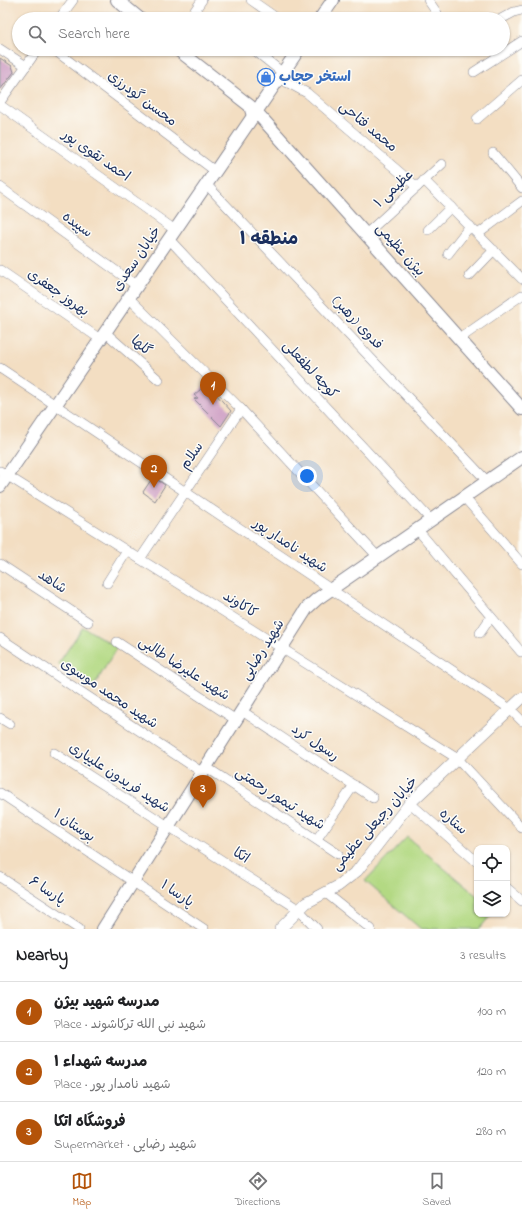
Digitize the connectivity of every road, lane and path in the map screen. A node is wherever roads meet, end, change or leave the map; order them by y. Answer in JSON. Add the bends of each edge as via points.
{"nodes":[{"id":1,"x":73,"y":0,"type":"edge"},
{"id":2,"x":117,"y":0,"type":"edge"},
{"id":3,"x":202,"y":0,"type":"edge"},
{"id":4,"x":251,"y":0,"type":"edge"},
{"id":5,"x":333,"y":0,"type":"edge"},
{"id":6,"x":428,"y":0,"type":"edge"},
{"id":7,"x":522,"y":10,"type":"edge"},
{"id":8,"x":64,"y":12,"type":"edge"},
{"id":9,"x":132,"y":12,"type":"edge"},
{"id":10,"x":194,"y":12,"type":"edge"},
{"id":11,"x":268,"y":12,"type":"edge"},
{"id":12,"x":325,"y":12,"type":"edge"},
{"id":13,"x":436,"y":12,"type":"edge"},
{"id":14,"x":510,"y":14,"type":"edge"},
{"id":15,"x":522,"y":41,"type":"edge"},
{"id":16,"x":0,"y":49,"type":"edge"},
{"id":17,"x":510,"y":49,"type":"edge"},
{"id":18,"x":33,"y":56,"type":"edge"},
{"id":19,"x":61,"y":56,"type":"edge"},
{"id":20,"x":186,"y":56,"type":"edge"},
{"id":21,"x":261,"y":56,"type":"edge"},
{"id":22,"x":294,"y":56,"type":"edge"},
{"id":23,"x":499,"y":56,"type":"edge"},
{"id":24,"x":26,"y":66,"type":"junction"},
{"id":25,"x":474,"y":72,"type":"dead end"},
{"id":26,"x":281,"y":75,"type":"junction"},
{"id":27,"x":522,"y":80,"type":"edge"},
{"id":28,"x":0,"y":103,"type":"edge"},
{"id":29,"x":253,"y":116,"type":"junction"},
{"id":30,"x":477,"y":119,"type":"dead end"},
{"id":31,"x":493,"y":153,"type":"dead end"},
{"id":32,"x":442,"y":164,"type":"dead end"},
{"id":33,"x":216,"y":171,"type":"junction"},
{"id":34,"x":206,"y":184,"type":"junction"},
{"id":35,"x":420,"y":184,"type":"junction"},
{"id":36,"x":0,"y":187,"type":"edge"},
{"id":37,"x":522,"y":188,"type":"edge"},
{"id":38,"x":522,"y":202,"type":"edge"},
{"id":39,"x":451,"y":207,"type":"junction"},
{"id":40,"x":470,"y":226,"type":"junction"},
{"id":41,"x":428,"y":230,"type":"dead end"},
{"id":42,"x":172,"y":234,"type":"junction"},
{"id":43,"x":366,"y":234,"type":"junction"},
{"id":44,"x":478,"y":234,"type":"junction"},
{"id":45,"x":494,"y":250,"type":"junction"},
{"id":46,"x":448,"y":254,"type":"dead end"},
{"id":47,"x":0,"y":270,"type":"edge"},
{"id":48,"x":469,"y":276,"type":"dead end"},
{"id":49,"x":522,"y":279,"type":"edge"},
{"id":50,"x":137,"y":286,"type":"junction"},
{"id":51,"x":522,"y":295,"type":"edge"},
{"id":52,"x":129,"y":298,"type":"junction"},
{"id":53,"x":103,"y":336,"type":"junction"},
{"id":54,"x":459,"y":339,"type":"junction"},
{"id":55,"x":0,"y":368,"type":"edge"},
{"id":56,"x":159,"y":380,"type":"dead end"},
{"id":57,"x":55,"y":406,"type":"junction"},
{"id":58,"x":240,"y":408,"type":"junction"},
{"id":59,"x":522,"y":410,"type":"edge"},
{"id":60,"x":522,"y":457,"type":"edge"},
{"id":61,"x":3,"y":473,"type":"edge"},
{"id":62,"x":487,"y":481,"type":"junction"},
{"id":63,"x":0,"y":486,"type":"edge"},
{"id":64,"x":185,"y":492,"type":"junction"},
{"id":65,"x":464,"y":497,"type":"junction"},
{"id":66,"x":431,"y":520,"type":"junction"},
{"id":67,"x":417,"y":529,"type":"junction"},
{"id":68,"x":128,"y":552,"type":"junction"},
{"id":69,"x":378,"y":557,"type":"junction"},
{"id":70,"x":140,"y":559,"type":"junction"},
{"id":71,"x":0,"y":564,"type":"edge"},
{"id":72,"x":522,"y":564,"type":"edge"},
{"id":73,"x":107,"y":583,"type":"dead end"},
{"id":74,"x":331,"y":589,"type":"junction"},
{"id":75,"x":491,"y":618,"type":"junction"},
{"id":76,"x":88,"y":622,"type":"dead end"},
{"id":77,"x":480,"y":633,"type":"dead end"},
{"id":78,"x":0,"y":638,"type":"edge"},
{"id":79,"x":117,"y":642,"type":"dead end"},
{"id":80,"x":282,"y":648,"type":"junction"},
{"id":81,"x":521,"y":652,"type":"dead end"},
{"id":82,"x":522,"y":698,"type":"edge"},
{"id":83,"x":510,"y":709,"type":"junction"},
{"id":84,"x":239,"y":716,"type":"junction"},
{"id":85,"x":0,"y":718,"type":"edge"},
{"id":86,"x":522,"y":721,"type":"edge"},
{"id":87,"x":10,"y":724,"type":"dead end"},
{"id":88,"x":54,"y":752,"type":"dead end"},
{"id":89,"x":458,"y":758,"type":"junction"},
{"id":90,"x":204,"y":770,"type":"junction"},
{"id":91,"x":354,"y":786,"type":"junction"},
{"id":92,"x":0,"y":793,"type":"edge"},
{"id":93,"x":373,"y":798,"type":"dead end"},
{"id":94,"x":410,"y":803,"type":"junction"},
{"id":95,"x":169,"y":826,"type":"junction"},
{"id":96,"x":522,"y":828,"type":"edge"},
{"id":97,"x":317,"y":839,"type":"junction"},
{"id":98,"x":338,"y":854,"type":"dead end"},
{"id":99,"x":474,"y":859,"type":"edge"},
{"id":100,"x":0,"y":877,"type":"edge"},
{"id":101,"x":133,"y":882,"type":"junction"},
{"id":102,"x":510,"y":891,"type":"edge"},
{"id":103,"x":326,"y":893,"type":"junction"},
{"id":104,"x":522,"y":901,"type":"edge"},
{"id":105,"x":298,"y":909,"type":"junction"},
{"id":106,"x":79,"y":929,"type":"edge"},
{"id":107,"x":104,"y":929,"type":"edge"},
{"id":108,"x":204,"y":929,"type":"edge"},
{"id":109,"x":280,"y":929,"type":"edge"},
{"id":110,"x":317,"y":929,"type":"edge"},
{"id":111,"x":370,"y":929,"type":"edge"}],
"edges":[{"from":1,"to":8,"type":"street"},
{"from":2,"to":9,"type":"main road"},
{"from":3,"to":10,"type":"street"},
{"from":4,"to":11,"type":"street"},
{"from":5,"to":12,"type":"main road"},
{"from":6,"to":13,"type":"street"},
{"from":7,"to":14,"type":"street"},
{"from":15,"to":17,"type":"street"},
{"from":16,"to":24,"type":"street"},
{"from":18,"to":24,"type":"street"},
{"from":19,"to":33,"type":"street","name":"محسن گودرزی"},
{"from":20,"to":29,"type":"main road","via":[[250,106]]},
{"from":21,"to":26,"type":"street","name":"محمد فتاحی"},
{"from":22,"to":26,"type":"main road","name":"خیابان سعدی"},
{"from":23,"to":25,"type":"street"},
{"from":24,"to":28,"type":"street"},
{"from":26,"to":29,"type":"main road","name":"خیابان سعدی"},
{"from":26,"to":35,"type":"street","name":"محمد فتاحی"},
{"from":27,"to":30,"type":"street"},
{"from":28,"to":42,"type":"street","name":"احمد تقوی پور"},
{"from":29,"to":33,"type":"main road","name":"خیابان سعدی"},
{"from":29,"to":43,"type":"main road","name":"بیژن عظیمی","via":[[259,115]]},
{"from":31,"to":37,"type":"street"},
{"from":32,"to":35,"type":"street","name":"عظیمی ۱"},
{"from":33,"to":34,"type":"main road","name":"خیابان سعدی"},
{"from":34,"to":42,"type":"main road","name":"خیابان سعدی"},
{"from":34,"to":62,"type":"street","name":"فدوی (رهبر)"},
{"from":35,"to":39,"type":"street","name":"محمد فتاحی"},
{"from":35,"to":43,"type":"street","name":"عظیمی ۱"},
{"from":36,"to":50,"type":"street","name":"سپیده"},
{"from":38,"to":44,"type":"street"},
{"from":39,"to":40,"type":"street","name":"محمد فتاحی"},
{"from":39,"to":41,"type":"street"},
{"from":40,"to":44,"type":"street","name":"محمد فتاحی"},
{"from":40,"to":46,"type":"street"},
{"from":42,"to":50,"type":"main road","name":"خیابان سعدی"},
{"from":42,"to":66,"type":"street","name":"کوچه لطفعلی"},
{"from":43,"to":54,"type":"main road","name":"بیژن عظیمی"},
{"from":44,"to":45,"type":"street","name":"محمد فتاحی"},
{"from":45,"to":48,"type":"street"},
{"from":45,"to":49,"type":"street","name":"محمد فتاحی"},
{"from":47,"to":53,"type":"street","name":"بهروز جعفری"},
{"from":50,"to":52,"type":"main road","name":"خیابان سعدی"},
{"from":51,"to":54,"type":"street"},
{"from":52,"to":53,"type":"main road","name":"خیابان سعدی"},
{"from":52,"to":58,"type":"street"},
{"from":53,"to":56,"type":"street","name":"گلها"},
{"from":53,"to":57,"type":"main road","name":"خیابان سعدی"},
{"from":54,"to":59,"type":"main road","name":"بیژن عظیمی"},
{"from":55,"to":57,"type":"street","name":"شهید نامدار پور"},
{"from":57,"to":61,"type":"main road","name":"خیابان سعدی"},
{"from":57,"to":64,"type":"street","name":"شهید نامدار پور"},
{"from":58,"to":64,"type":"street","name":"سلام"},
{"from":58,"to":69,"type":"street"},
{"from":60,"to":62,"type":"main road","name":"شهید رضایی"},
{"from":61,"to":63,"type":"main road","name":"خیابان سعدی"},
{"from":61,"to":68,"type":"street","name":"کاکاوند"},
{"from":62,"to":65,"type":"main road","name":"شهید رضایی"},
{"from":64,"to":70,"type":"street","name":"سلام"},
{"from":64,"to":74,"type":"street","name":"شهید نامدار پور"},
{"from":65,"to":66,"type":"main road","name":"شهید رضایی"},
{"from":65,"to":72,"type":"street"},
{"from":66,"to":67,"type":"main road","name":"شهید رضایی"},
{"from":67,"to":69,"type":"main road","name":"شهید رضایی"},
{"from":67,"to":75,"type":"street"},
{"from":68,"to":70,"type":"street","name":"کاکاوند"},
{"from":68,"to":73,"type":"street"},
{"from":69,"to":74,"type":"main road","name":"شهید رضایی"},
{"from":70,"to":80,"type":"street","name":"کاکاوند"},
{"from":71,"to":76,"type":"street","name":"شاهد"},
{"from":74,"to":80,"type":"main road","name":"شهید رضایی","via":[[307,608]]},
{"from":74,"to":83,"type":"street","name":"شهید نامدار پور"},
{"from":75,"to":77,"type":"street"},
{"from":75,"to":81,"type":"street"},
{"from":78,"to":90,"type":"street","name":"شهید محمد موسوی"},
{"from":79,"to":84,"type":"street","name":"شهید علیرضا طالبی"},
{"from":80,"to":84,"type":"main road","name":"شهید رضایی"},
{"from":80,"to":89,"type":"street","name":"کاکاوند"},
{"from":82,"to":83,"type":"street","name":"خیابان رجبعلی عظیمی"},
{"from":83,"to":86,"type":"street","name":"شهید نامدار پور"},
{"from":83,"to":89,"type":"street","name":"خیابان رجبعلی عظیمی"},
{"from":84,"to":90,"type":"main road","name":"شهید رضایی"},
{"from":84,"to":91,"type":"street","name":"رسول کرد"},
{"from":85,"to":87,"type":"street"},
{"from":88,"to":95,"type":"street","name":"شهید فریدون علییاری"},
{"from":89,"to":94,"type":"street","name":"خیابان رجبعلی عظیمی"},
{"from":89,"to":96,"type":"street","name":"کاکاوند"},
{"from":90,"to":95,"type":"main road","name":"شهید رضایی"},
{"from":90,"to":97,"type":"street","name":"شهید تیمور رحمتی"},
{"from":91,"to":93,"type":"street","name":"رسول کرد"},
{"from":91,"to":97,"type":"street"},
{"from":92,"to":101,"type":"street","name":"بوستان ۱"},
{"from":94,"to":99,"type":"street","name":"ستاره"},
{"from":94,"to":103,"type":"street","name":"خیابان رجبعلی عظیمی","via":[[357,871]]},
{"from":95,"to":101,"type":"main road","name":"شهید رضایی"},
{"from":95,"to":105,"type":"street","name":"اتکا"},
{"from":97,"to":98,"type":"street","name":"شهید تیمور رحمتی"},
{"from":100,"to":106,"type":"street","name":"پارسا ۶"},
{"from":101,"to":107,"type":"main road","name":"شهید رضایی"},
{"from":101,"to":108,"type":"street","name":"پارسا ۱"},
{"from":102,"to":104,"type":"street"},
{"from":103,"to":105,"type":"street","name":"خیابان رجبعلی عظیمی"},
{"from":103,"to":111,"type":"street"},
{"from":105,"to":109,"type":"street","name":"خیابان رجبعلی عظیمی"},
{"from":105,"to":110,"type":"street","name":"اتکا"}]}
